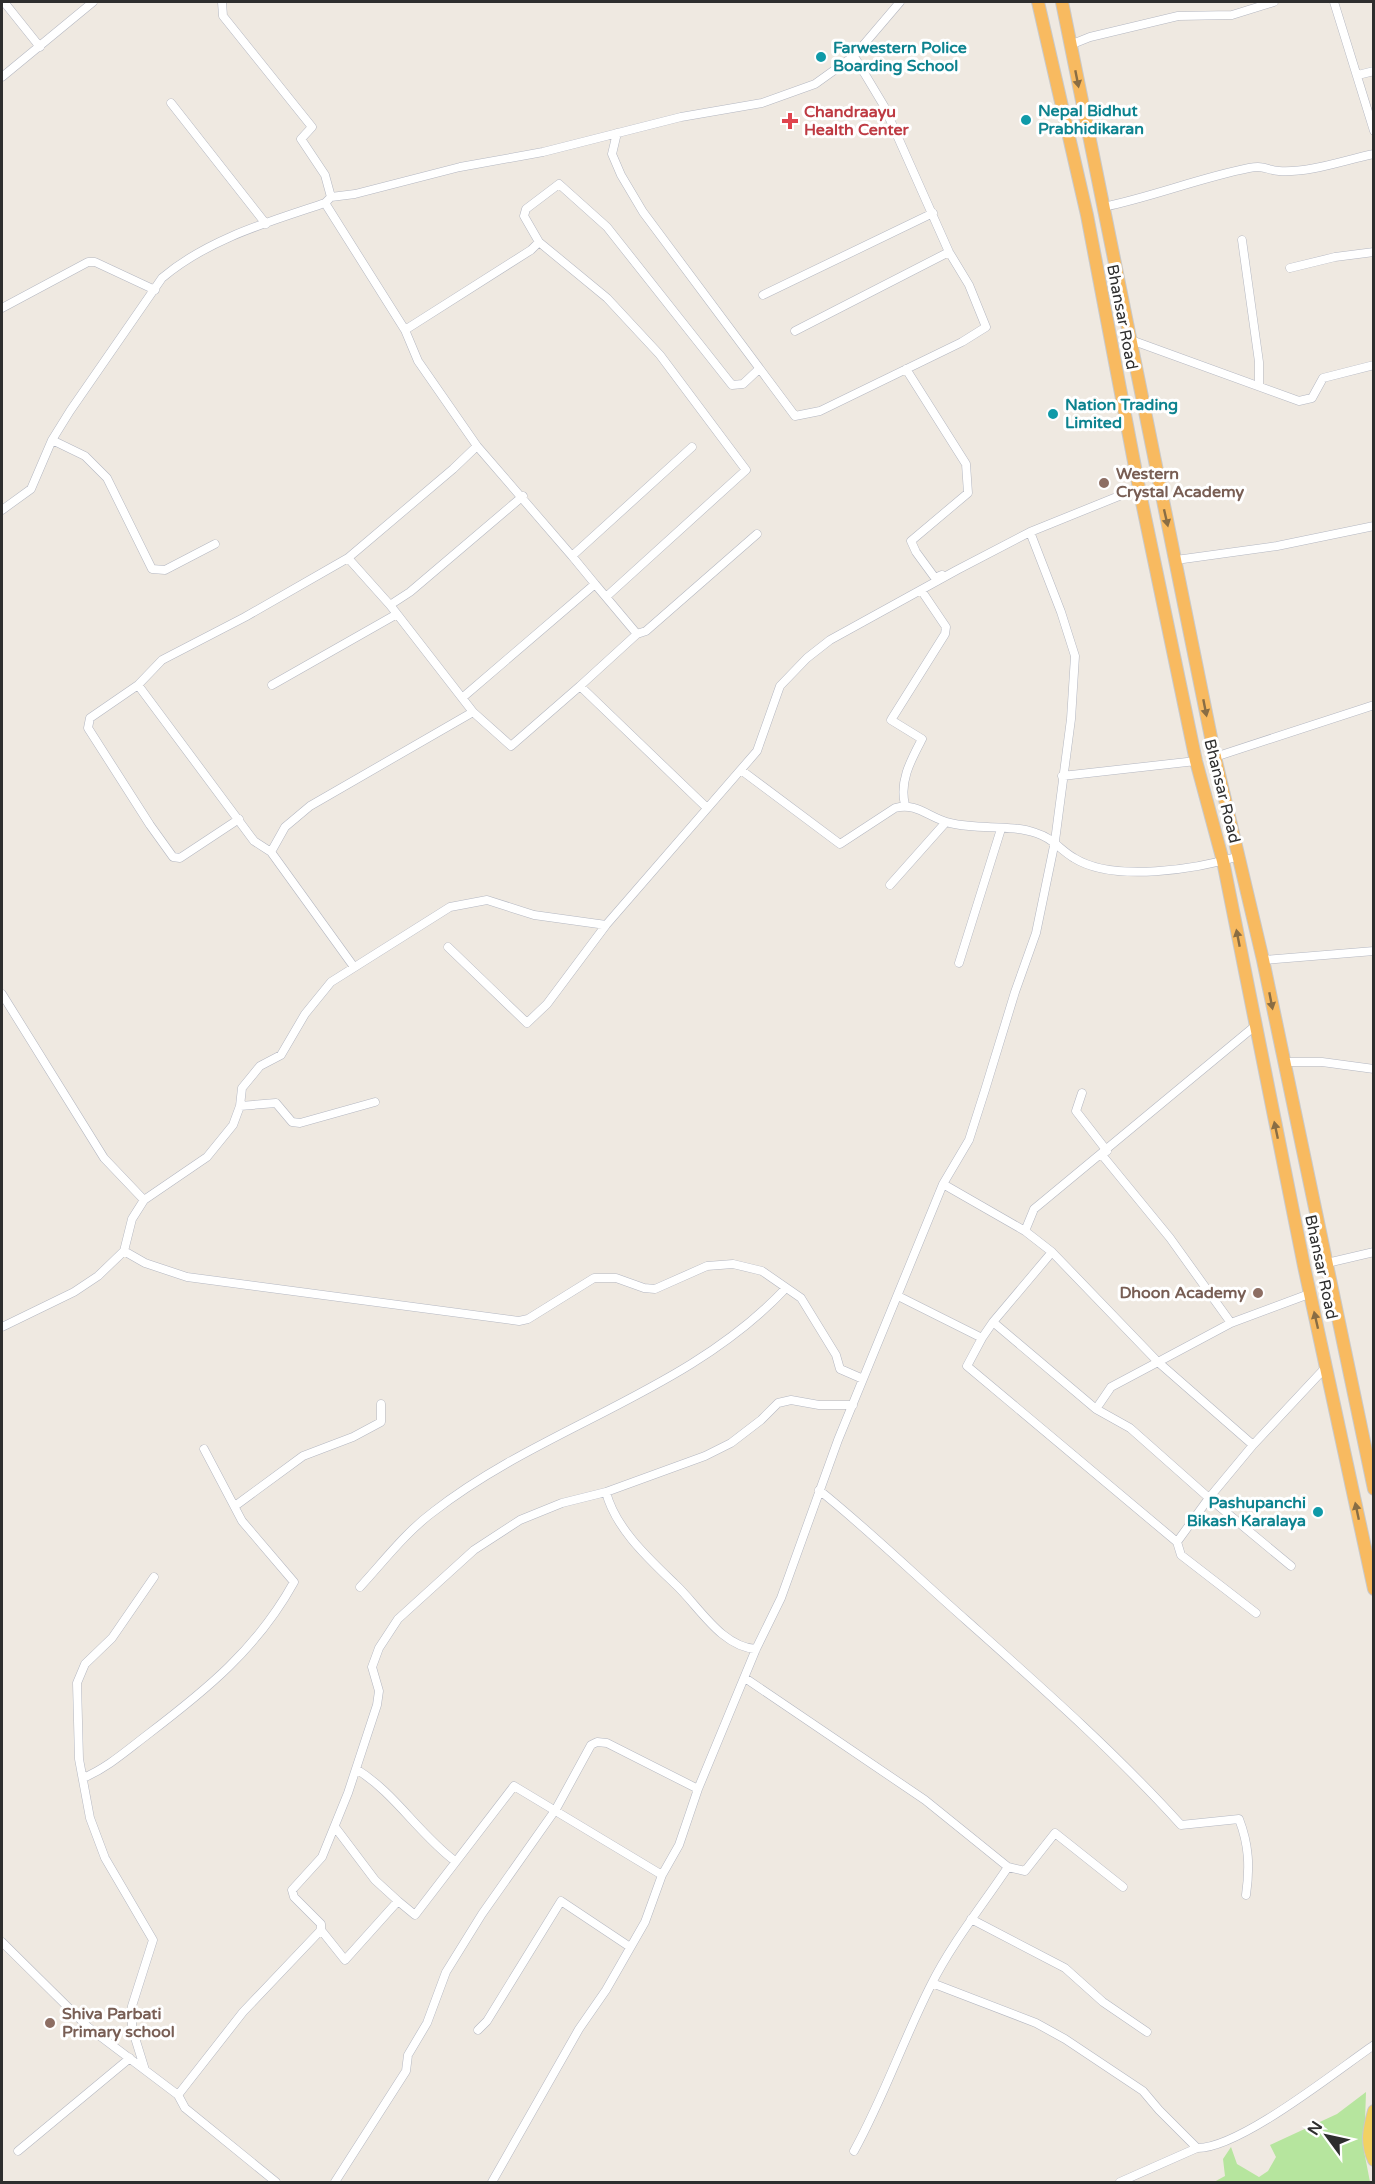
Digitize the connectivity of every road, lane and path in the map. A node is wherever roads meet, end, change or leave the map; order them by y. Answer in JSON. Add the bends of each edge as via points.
{"nodes":[{"id":1,"x":4,"y":2,"type":"edge"},
{"id":2,"x":93,"y":2,"type":"edge"},
{"id":3,"x":222,"y":2,"type":"edge"},
{"id":4,"x":900,"y":2,"type":"edge"},
{"id":5,"x":1038,"y":2,"type":"edge"},
{"id":6,"x":1062,"y":2,"type":"edge"},
{"id":7,"x":1274,"y":2,"type":"edge"},
{"id":8,"x":1334,"y":2,"type":"edge"},
{"id":9,"x":1070,"y":45,"type":"junction"},
{"id":10,"x":40,"y":47,"type":"junction"},
{"id":11,"x":854,"y":56,"type":"junction"},
{"id":12,"x":1374,"y":71,"type":"edge"},
{"id":13,"x":1358,"y":75,"type":"junction"},
{"id":14,"x":2,"y":77,"type":"edge"},
{"id":15,"x":171,"y":103,"type":"dead end"},
{"id":16,"x":1374,"y":131,"type":"edge"},
{"id":17,"x":617,"y":133,"type":"junction"},
{"id":18,"x":1374,"y":154,"type":"edge"},
{"id":19,"x":328,"y":200,"type":"junction"},
{"id":20,"x":1103,"y":207,"type":"junction"},
{"id":21,"x":933,"y":213,"type":"junction"},
{"id":22,"x":266,"y":224,"type":"junction"},
{"id":23,"x":1242,"y":240,"type":"dead end"},
{"id":24,"x":539,"y":242,"type":"junction"},
{"id":25,"x":950,"y":252,"type":"junction"},
{"id":26,"x":1374,"y":252,"type":"edge"},
{"id":27,"x":1290,"y":268,"type":"dead end"},
{"id":28,"x":155,"y":290,"type":"junction"},
{"id":29,"x":763,"y":295,"type":"dead end"},
{"id":30,"x":2,"y":308,"type":"edge"},
{"id":31,"x":405,"y":330,"type":"junction"},
{"id":32,"x":795,"y":331,"type":"dead end"},
{"id":33,"x":1131,"y":340,"type":"junction"},
{"id":34,"x":1374,"y":364,"type":"edge"},
{"id":35,"x":759,"y":369,"type":"junction"},
{"id":36,"x":906,"y":369,"type":"junction"},
{"id":37,"x":1259,"y":386,"type":"junction"},
{"id":38,"x":52,"y":440,"type":"junction"},
{"id":39,"x":477,"y":446,"type":"junction"},
{"id":40,"x":692,"y":447,"type":"dead end"},
{"id":41,"x":1138,"y":488,"type":"junction"},
{"id":42,"x":523,"y":496,"type":"junction"},
{"id":43,"x":2,"y":510,"type":"edge"},
{"id":44,"x":1374,"y":526,"type":"edge"},
{"id":45,"x":1030,"y":532,"type":"junction"},
{"id":46,"x":757,"y":534,"type":"dead end"},
{"id":47,"x":216,"y":544,"type":"dead end"},
{"id":48,"x":572,"y":556,"type":"junction"},
{"id":49,"x":348,"y":558,"type":"junction"},
{"id":50,"x":1176,"y":560,"type":"junction"},
{"id":51,"x":957,"y":570,"type":"junction"},
{"id":52,"x":595,"y":584,"type":"junction"},
{"id":53,"x":921,"y":591,"type":"junction"},
{"id":54,"x":606,"y":597,"type":"junction"},
{"id":55,"x":390,"y":605,"type":"junction"},
{"id":56,"x":397,"y":614,"type":"junction"},
{"id":57,"x":637,"y":634,"type":"junction"},
{"id":58,"x":138,"y":685,"type":"junction"},
{"id":59,"x":272,"y":685,"type":"dead end"},
{"id":60,"x":580,"y":686,"type":"junction"},
{"id":61,"x":462,"y":698,"type":"junction"},
{"id":62,"x":1374,"y":705,"type":"edge"},
{"id":63,"x":473,"y":712,"type":"junction"},
{"id":64,"x":1215,"y":757,"type":"junction"},
{"id":65,"x":1197,"y":761,"type":"junction"},
{"id":66,"x":741,"y":770,"type":"junction"},
{"id":67,"x":1062,"y":776,"type":"junction"},
{"id":68,"x":905,"y":805,"type":"junction"},
{"id":69,"x":706,"y":807,"type":"junction"},
{"id":70,"x":239,"y":819,"type":"junction"},
{"id":71,"x":946,"y":822,"type":"junction"},
{"id":72,"x":1001,"y":829,"type":"junction"},
{"id":73,"x":1055,"y":841,"type":"junction"},
{"id":74,"x":271,"y":852,"type":"junction"},
{"id":75,"x":1240,"y":856,"type":"junction"},
{"id":76,"x":1222,"y":861,"type":"junction"},
{"id":77,"x":890,"y":885,"type":"dead end"},
{"id":78,"x":606,"y":925,"type":"junction"},
{"id":79,"x":448,"y":948,"type":"dead end"},
{"id":80,"x":1374,"y":951,"type":"edge"},
{"id":81,"x":1263,"y":960,"type":"junction"},
{"id":82,"x":959,"y":963,"type":"dead end"},
{"id":83,"x":354,"y":967,"type":"junction"},
{"id":84,"x":2,"y":994,"type":"edge"},
{"id":85,"x":1255,"y":1026,"type":"junction"},
{"id":86,"x":1283,"y":1062,"type":"junction"},
{"id":87,"x":1374,"y":1069,"type":"edge"},
{"id":88,"x":1082,"y":1093,"type":"dead end"},
{"id":89,"x":375,"y":1102,"type":"dead end"},
{"id":90,"x":240,"y":1106,"type":"junction"},
{"id":91,"x":1104,"y":1153,"type":"junction"},
{"id":92,"x":943,"y":1184,"type":"junction"},
{"id":93,"x":144,"y":1200,"type":"junction"},
{"id":94,"x":1025,"y":1231,"type":"junction"},
{"id":95,"x":124,"y":1251,"type":"junction"},
{"id":96,"x":1052,"y":1252,"type":"junction"},
{"id":97,"x":1374,"y":1252,"type":"edge"},
{"id":98,"x":1327,"y":1263,"type":"junction"},
{"id":99,"x":785,"y":1289,"type":"junction"},
{"id":100,"x":1310,"y":1294,"type":"junction"},
{"id":101,"x":898,"y":1296,"type":"junction"},
{"id":102,"x":993,"y":1322,"type":"junction"},
{"id":103,"x":1232,"y":1323,"type":"junction"},
{"id":104,"x":2,"y":1327,"type":"edge"},
{"id":105,"x":982,"y":1338,"type":"junction"},
{"id":106,"x":1158,"y":1362,"type":"junction"},
{"id":107,"x":1326,"y":1367,"type":"junction"},
{"id":108,"x":863,"y":1379,"type":"junction"},
{"id":109,"x":381,"y":1404,"type":"dead end"},
{"id":110,"x":853,"y":1405,"type":"junction"},
{"id":111,"x":1096,"y":1409,"type":"junction"},
{"id":112,"x":1253,"y":1445,"type":"junction"},
{"id":113,"x":204,"y":1449,"type":"dead end"},
{"id":114,"x":1374,"y":1489,"type":"edge"},
{"id":115,"x":819,"y":1490,"type":"junction"},
{"id":116,"x":606,"y":1492,"type":"junction"},
{"id":117,"x":1209,"y":1498,"type":"junction"},
{"id":118,"x":235,"y":1506,"type":"junction"},
{"id":119,"x":1177,"y":1542,"type":"junction"},
{"id":120,"x":1291,"y":1566,"type":"dead end"},
{"id":121,"x":154,"y":1577,"type":"dead end"},
{"id":122,"x":360,"y":1587,"type":"dead end"},
{"id":123,"x":1374,"y":1589,"type":"edge"},
{"id":124,"x":1256,"y":1613,"type":"dead end"},
{"id":125,"x":756,"y":1649,"type":"junction"},
{"id":126,"x":745,"y":1678,"type":"junction"},
{"id":127,"x":356,"y":1769,"type":"junction"},
{"id":128,"x":82,"y":1778,"type":"junction"},
{"id":129,"x":698,"y":1789,"type":"junction"},
{"id":130,"x":556,"y":1809,"type":"junction"},
{"id":131,"x":335,"y":1827,"type":"junction"},
{"id":132,"x":455,"y":1862,"type":"junction"},
{"id":133,"x":1008,"y":1867,"type":"junction"},
{"id":134,"x":662,"y":1875,"type":"junction"},
{"id":135,"x":1124,"y":1887,"type":"dead end"},
{"id":136,"x":1246,"y":1895,"type":"dead end"},
{"id":137,"x":398,"y":1902,"type":"junction"},
{"id":138,"x":971,"y":1920,"type":"junction"},
{"id":139,"x":321,"y":1929,"type":"junction"},
{"id":140,"x":2,"y":1942,"type":"edge"},
{"id":141,"x":630,"y":1947,"type":"junction"},
{"id":142,"x":932,"y":1983,"type":"junction"},
{"id":143,"x":478,"y":2030,"type":"dead end"},
{"id":144,"x":1148,"y":2032,"type":"dead end"},
{"id":145,"x":1374,"y":2045,"type":"edge"},
{"id":146,"x":130,"y":2058,"type":"junction"},
{"id":147,"x":145,"y":2070,"type":"junction"},
{"id":148,"x":178,"y":2096,"type":"junction"},
{"id":149,"x":1374,"y":2111,"type":"edge"},
{"id":150,"x":1197,"y":2148,"type":"junction"},
{"id":151,"x":18,"y":2151,"type":"dead end"},
{"id":152,"x":854,"y":2151,"type":"dead end"},
{"id":153,"x":1374,"y":2160,"type":"edge"},
{"id":154,"x":276,"y":2182,"type":"edge"},
{"id":155,"x":334,"y":2182,"type":"edge"},
{"id":156,"x":492,"y":2182,"type":"edge"},
{"id":157,"x":1120,"y":2182,"type":"edge"}],
"edges":[{"from":1,"to":10,"type":"street"},
{"from":2,"to":10,"type":"street"},
{"from":3,"to":19,"type":"street","via":[[223,16],[312,127],[301,139],[324,175]]},
{"from":4,"to":11,"type":"street"},
{"from":5,"to":41,"type":"highway","name":"Bhansar Road","via":[[1086,215]]},
{"from":6,"to":9,"type":"highway","name":"Bhansar Road"},
{"from":7,"to":9,"type":"street","via":[[1232,15],[1178,16]]},
{"from":8,"to":13,"type":"street"},
{"from":9,"to":20,"type":"highway","name":"Bhansar Road","one_way":true},
{"from":10,"to":14,"type":"street"},
{"from":11,"to":17,"type":"street","via":[[815,84],[762,103]]},
{"from":11,"to":21,"type":"street","via":[[884,106]]},
{"from":12,"to":13,"type":"street"},
{"from":13,"to":16,"type":"street"},
{"from":15,"to":22,"type":"street"},
{"from":17,"to":19,"type":"street"},
{"from":17,"to":35,"type":"street","via":[[612,154],[621,175],[667,246]]},
{"from":18,"to":20,"type":"street","via":[[1307,169],[1247,168]]},
{"from":19,"to":22,"type":"street"},
{"from":19,"to":31,"type":"street"},
{"from":20,"to":33,"type":"highway","name":"Bhansar Road"},
{"from":21,"to":25,"type":"street"},
{"from":21,"to":29,"type":"street"},
{"from":22,"to":28,"type":"street","via":[[222,240],[179,263]]},
{"from":23,"to":37,"type":"street"},
{"from":24,"to":31,"type":"street"},
{"from":24,"to":35,"type":"street","via":[[524,216],[525,209],[559,184],[607,227],[732,385],[743,384]]},
{"from":24,"to":54,"type":"street","via":[[607,298],[660,355],[746,470]]},
{"from":25,"to":32,"type":"street"},
{"from":25,"to":36,"type":"street","via":[[986,327]]},
{"from":26,"to":27,"type":"street"},
{"from":28,"to":30,"type":"street","via":[[88,262]]},
{"from":28,"to":38,"type":"street"},
{"from":31,"to":39,"type":"street","via":[[418,361]]},
{"from":33,"to":37,"type":"street"},
{"from":33,"to":50,"type":"highway","name":"Bhansar Road","one_way":true},
{"from":34,"to":37,"type":"street","via":[[1323,378],[1312,398],[1299,401]]},
{"from":35,"to":36,"type":"street","via":[[795,416],[820,411]]},
{"from":36,"to":51,"type":"street","via":[[966,464],[968,493],[911,541],[935,578]]},
{"from":38,"to":43,"type":"street","via":[[31,489]]},
{"from":38,"to":47,"type":"street","via":[[85,456],[107,478],[152,569],[165,570]]},
{"from":39,"to":42,"type":"street"},
{"from":39,"to":49,"type":"street"},
{"from":40,"to":48,"type":"street"},
{"from":41,"to":45,"type":"street"},
{"from":41,"to":65,"type":"highway","name":"Bhansar Road"},
{"from":42,"to":48,"type":"street"},
{"from":42,"to":55,"type":"street"},
{"from":44,"to":50,"type":"street","via":[[1277,546]]},
{"from":45,"to":51,"type":"street"},
{"from":45,"to":67,"type":"street","via":[[1075,656]]},
{"from":46,"to":57,"type":"street","via":[[668,615]]},
{"from":48,"to":52,"type":"street"},
{"from":49,"to":55,"type":"street"},
{"from":49,"to":58,"type":"street","via":[[162,660]]},
{"from":50,"to":64,"type":"highway","name":"Bhansar Road","one_way":true},
{"from":51,"to":53,"type":"street"},
{"from":52,"to":54,"type":"street"},
{"from":52,"to":61,"type":"street"},
{"from":53,"to":66,"type":"street","via":[[830,640],[807,658],[780,686],[757,751]]},
{"from":53,"to":68,"type":"street","via":[[946,627],[891,720],[922,739],[908,766],[902,794]]},
{"from":54,"to":57,"type":"street"},
{"from":55,"to":56,"type":"street"},
{"from":56,"to":59,"type":"street"},
{"from":56,"to":61,"type":"street"},
{"from":57,"to":60,"type":"street"},
{"from":58,"to":70,"type":"street"},
{"from":58,"to":70,"type":"street","via":[[90,718],[88,729],[168,852],[180,858]]},
{"from":60,"to":63,"type":"street","via":[[511,746]]},
{"from":60,"to":69,"type":"street"},
{"from":61,"to":63,"type":"street"},
{"from":62,"to":64,"type":"street"},
{"from":63,"to":74,"type":"street","via":[[310,806],[285,827]]},
{"from":64,"to":75,"type":"highway","name":"Bhansar Road"},
{"from":65,"to":67,"type":"street"},
{"from":65,"to":76,"type":"highway","name":"Bhansar Road"},
{"from":66,"to":68,"type":"street","via":[[840,844]]},
{"from":66,"to":69,"type":"street"},
{"from":67,"to":73,"type":"street"},
{"from":68,"to":71,"type":"street"},
{"from":69,"to":78,"type":"street"},
{"from":70,"to":74,"type":"street","via":[[254,841]]},
{"from":71,"to":72,"type":"street"},
{"from":71,"to":77,"type":"street"},
{"from":72,"to":73,"type":"street","via":[[1035,832]]},
{"from":72,"to":82,"type":"street"},
{"from":73,"to":76,"type":"street","via":[[1074,858],[1103,870],[1160,870]]},
{"from":73,"to":92,"type":"street","via":[[1036,933],[969,1140]]},
{"from":74,"to":83,"type":"street"},
{"from":75,"to":76,"type":"street"},
{"from":75,"to":81,"type":"highway","name":"Bhansar Road"},
{"from":85,"to":76,"type":"highway","name":"Bhansar Road","one_way":true},
{"from":78,"to":79,"type":"street","via":[[548,1004],[527,1023]]},
{"from":78,"to":83,"type":"street","via":[[534,915],[487,900],[450,907]]},
{"from":80,"to":81,"type":"street"},
{"from":81,"to":86,"type":"highway","name":"Bhansar Road","one_way":true},
{"from":83,"to":90,"type":"street","via":[[331,982],[305,1014],[281,1055],[260,1066],[242,1088]]},
{"from":84,"to":93,"type":"street","via":[[104,1158]]},
{"from":85,"to":91,"type":"street"},
{"from":100,"to":85,"type":"highway","name":"Bhansar Road","one_way":true},
{"from":86,"to":87,"type":"street"},
{"from":86,"to":98,"type":"highway","name":"Bhansar Road"},
{"from":88,"to":91,"type":"street","via":[[1076,1111]]},
{"from":89,"to":90,"type":"street","via":[[300,1123],[292,1122],[276,1103]]},
{"from":90,"to":93,"type":"street","via":[[232,1125],[207,1157]]},
{"from":91,"to":94,"type":"street","via":[[1034,1209]]},
{"from":91,"to":103,"type":"street"},
{"from":92,"to":94,"type":"street"},
{"from":92,"to":101,"type":"street"},
{"from":93,"to":95,"type":"street","via":[[132,1220]]},
{"from":94,"to":96,"type":"street"},
{"from":95,"to":99,"type":"street","via":[[145,1263],[187,1277],[519,1321],[594,1278],[616,1278],[655,1288],[707,1266],[733,1264],[762,1271]]},
{"from":95,"to":104,"type":"street","via":[[74,1292]]},
{"from":96,"to":102,"type":"street"},
{"from":96,"to":106,"type":"street"},
{"from":97,"to":98,"type":"street"},
{"from":98,"to":114,"type":"highway","name":"Bhansar Road"},
{"from":99,"to":108,"type":"street","via":[[801,1298],[836,1355],[840,1369]]},
{"from":99,"to":122,"type":"street","via":[[764,1312],[706,1356],[487,1476],[432,1513]]},
{"from":100,"to":103,"type":"street"},
{"from":107,"to":100,"type":"highway","name":"Bhansar Road","one_way":true},
{"from":101,"to":105,"type":"street"},
{"from":101,"to":108,"type":"street"},
{"from":102,"to":105,"type":"street"},
{"from":102,"to":111,"type":"street"},
{"from":103,"to":106,"type":"street"},
{"from":105,"to":119,"type":"street","via":[[967,1366]]},
{"from":106,"to":111,"type":"street","via":[[1111,1387]]},
{"from":106,"to":112,"type":"street"},
{"from":107,"to":112,"type":"street"},
{"from":123,"to":107,"type":"highway","name":"Bhansar Road","one_way":true},
{"from":108,"to":110,"type":"street"},
{"from":109,"to":118,"type":"street","via":[[381,1422],[303,1456]]},
{"from":110,"to":115,"type":"street"},
{"from":110,"to":116,"type":"street","via":[[791,1400],[778,1403],[730,1443]]},
{"from":111,"to":117,"type":"street","via":[[1130,1428]]},
{"from":112,"to":117,"type":"street"},
{"from":113,"to":118,"type":"street"},
{"from":115,"to":125,"type":"street","via":[[781,1598]]},
{"from":115,"to":136,"type":"street","via":[[912,1568],[1007,1656],[1149,1789],[1181,1826],[1239,1819],[1248,1843]]},
{"from":116,"to":125,"type":"street","via":[[609,1506],[659,1571],[724,1635]]},
{"from":116,"to":127,"type":"street","via":[[562,1503],[520,1520],[474,1550],[398,1619],[372,1667],[379,1693]]},
{"from":117,"to":119,"type":"street"},
{"from":117,"to":120,"type":"street"},
{"from":118,"to":128,"type":"street","via":[[246,1527],[294,1582],[285,1599],[240,1657],[196,1699],[102,1770]]},
{"from":119,"to":124,"type":"street","via":[[1181,1555]]},
{"from":121,"to":128,"type":"street","via":[[112,1638],[86,1664],[77,1683]]},
{"from":125,"to":126,"type":"street"},
{"from":126,"to":129,"type":"street"},
{"from":126,"to":133,"type":"street","via":[[925,1800]]},
{"from":127,"to":131,"type":"street"},
{"from":127,"to":132,"type":"street","via":[[376,1781],[437,1848]]},
{"from":128,"to":147,"type":"street","via":[[90,1818],[105,1858],[153,1940],[132,2006],[132,2028]]},
{"from":129,"to":130,"type":"street","via":[[607,1743],[597,1742],[591,1745]]},
{"from":129,"to":134,"type":"street","via":[[679,1845]]},
{"from":130,"to":132,"type":"street","via":[[514,1786]]},
{"from":130,"to":134,"type":"street"},
{"from":130,"to":155,"type":"street","via":[[446,1972],[427,2023],[408,2055],[406,2071]]},
{"from":131,"to":137,"type":"street","via":[[375,1880]]},
{"from":131,"to":139,"type":"street","via":[[322,1857],[292,1890]]},
{"from":132,"to":137,"type":"street","via":[[414,1915]]},
{"from":133,"to":135,"type":"street","via":[[1025,1871],[1055,1833]]},
{"from":133,"to":138,"type":"street"},
{"from":134,"to":141,"type":"street","via":[[645,1922]]},
{"from":137,"to":139,"type":"street","via":[[345,1960]]},
{"from":138,"to":142,"type":"street"},
{"from":138,"to":144,"type":"street","via":[[1065,1968],[1103,2002]]},
{"from":139,"to":148,"type":"street","via":[[243,2012]]},
{"from":140,"to":146,"type":"street","via":[[88,2027]]},
{"from":141,"to":143,"type":"street","via":[[561,1901]]},
{"from":141,"to":156,"type":"street"},
{"from":142,"to":150,"type":"street","via":[[1036,2023],[1065,2039],[1143,2091]]},
{"from":142,"to":152,"type":"street","via":[[886,2090]]},
{"from":145,"to":150,"type":"street","via":[[1242,2133],[1210,2148]]},
{"from":146,"to":147,"type":"street"},
{"from":146,"to":151,"type":"street"},
{"from":147,"to":148,"type":"street"},
{"from":148,"to":154,"type":"street","via":[[185,2108]]},
{"from":149,"to":153,"type":"main road","via":[[1368,2133]]},
{"from":150,"to":157,"type":"street"}]}
